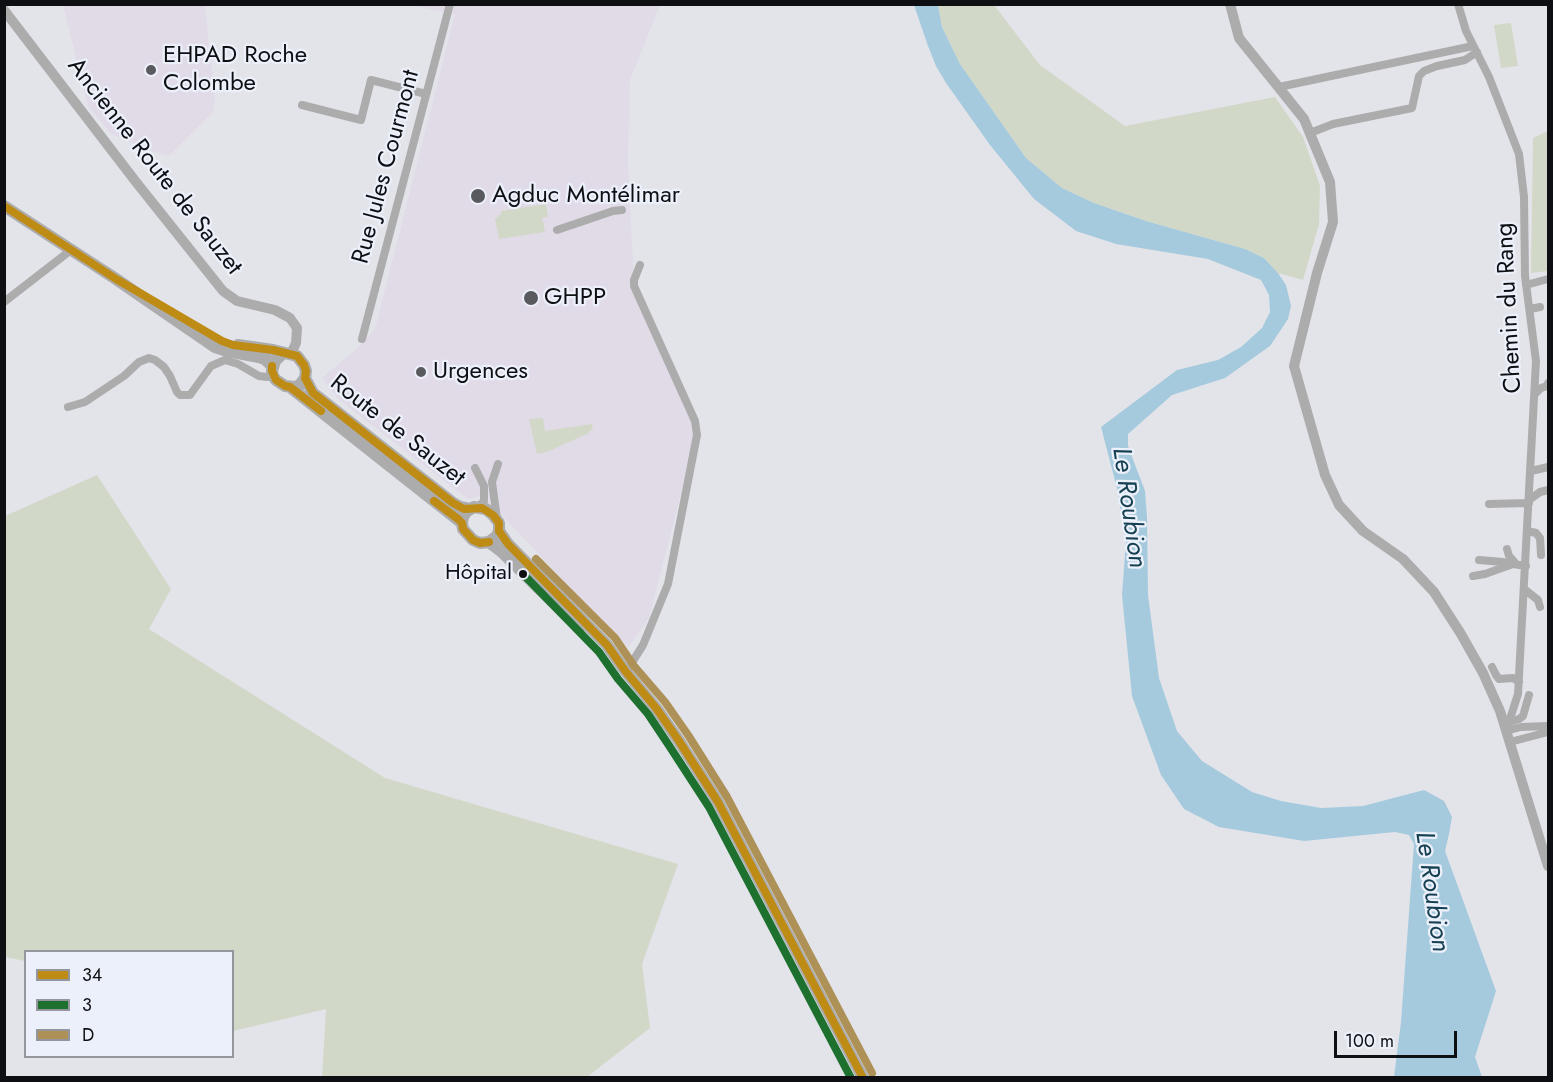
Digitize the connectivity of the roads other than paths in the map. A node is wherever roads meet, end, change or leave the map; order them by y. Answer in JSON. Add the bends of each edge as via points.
{"nodes":[{"id":1,"x":450,"y":4,"type":"edge"},
{"id":2,"x":1230,"y":4,"type":"edge"},
{"id":3,"x":1458,"y":4,"type":"edge"},
{"id":4,"x":4,"y":9,"type":"edge"},
{"id":5,"x":1475,"y":49,"type":"junction"},
{"id":6,"x":1279,"y":87,"type":"junction"},
{"id":7,"x":426,"y":94,"type":"junction"},
{"id":8,"x":302,"y":105,"type":"dead end"},
{"id":9,"x":1310,"y":133,"type":"junction"},
{"id":10,"x":4,"y":206,"type":"edge"},
{"id":11,"x":622,"y":210,"type":"dead end"},
{"id":12,"x":557,"y":230,"type":"dead end"},
{"id":13,"x":71,"y":250,"type":"junction"},
{"id":14,"x":640,"y":265,"type":"dead end"},
{"id":15,"x":116,"y":279,"type":"junction"},
{"id":16,"x":1548,"y":279,"type":"edge"},
{"id":17,"x":1527,"y":285,"type":"junction"},
{"id":18,"x":4,"y":302,"type":"edge"},
{"id":19,"x":1540,"y":307,"type":"dead end"},
{"id":20,"x":1530,"y":309,"type":"junction"},
{"id":21,"x":362,"y":339,"type":"dead end"},
{"id":22,"x":287,"y":353,"type":"junction"},
{"id":23,"x":273,"y":371,"type":"junction"},
{"id":24,"x":305,"y":378,"type":"junction"},
{"id":25,"x":1548,"y":383,"type":"edge"},
{"id":26,"x":290,"y":387,"type":"junction"},
{"id":27,"x":1535,"y":394,"type":"junction"},
{"id":28,"x":68,"y":407,"type":"dead end"},
{"id":29,"x":498,"y":464,"type":"dead end"},
{"id":30,"x":1548,"y":467,"type":"edge"},
{"id":31,"x":475,"y":468,"type":"dead end"},
{"id":32,"x":1531,"y":471,"type":"junction"},
{"id":33,"x":1548,"y":490,"type":"edge"},
{"id":34,"x":1529,"y":501,"type":"junction"},
{"id":35,"x":1489,"y":504,"type":"dead end"},
{"id":36,"x":474,"y":508,"type":"junction"},
{"id":37,"x":462,"y":523,"type":"junction"},
{"id":38,"x":498,"y":525,"type":"junction"},
{"id":39,"x":1527,"y":531,"type":"junction"},
{"id":40,"x":489,"y":542,"type":"junction"},
{"id":41,"x":1507,"y":549,"type":"dead end"},
{"id":42,"x":1541,"y":555,"type":"dead end"},
{"id":43,"x":1479,"y":560,"type":"dead end"},
{"id":44,"x":1513,"y":565,"type":"junction"},
{"id":45,"x":1526,"y":566,"type":"junction"},
{"id":46,"x":1473,"y":576,"type":"dead end"},
{"id":47,"x":1524,"y":590,"type":"junction"},
{"id":48,"x":1540,"y":607,"type":"dead end"},
{"id":49,"x":1492,"y":668,"type":"dead end"},
{"id":50,"x":626,"y":672,"type":"junction"},
{"id":51,"x":1519,"y":682,"type":"junction"},
{"id":52,"x":1529,"y":695,"type":"dead end"},
{"id":53,"x":1548,"y":726,"type":"edge"},
{"id":54,"x":1507,"y":730,"type":"junction"},
{"id":55,"x":1548,"y":732,"type":"edge"},
{"id":56,"x":1548,"y":866,"type":"edge"},
{"id":57,"x":863,"y":1077,"type":"edge"}],
"edges":[{"from":1,"to":7,"type":"street","name":"Rue Jules Courmont"},
{"from":2,"to":6,"type":"street","via":[[1239,38]]},
{"from":3,"to":5,"type":"street","name":"Chemin du Rang"},
{"from":4,"to":22,"type":"street","name":"Ancienne Route de Sauzet","via":[[223,291],[237,301],[275,310],[290,318],[297,328],[296,343]]},
{"from":5,"to":6,"type":"street"},
{"from":5,"to":9,"type":"street","via":[[1465,60],[1424,71],[1419,76],[1412,108],[1333,124]]},
{"from":5,"to":17,"type":"street","name":"Chemin du Rang","via":[[1520,154]]},
{"from":6,"to":9,"type":"street"},
{"from":7,"to":8,"type":"street","via":[[371,80],[361,120]]},
{"from":7,"to":21,"type":"street","name":"Rue Jules Courmont"},
{"from":9,"to":54,"type":"street","via":[[1330,182],[1333,222],[1293,366],[1325,475],[1340,506],[1363,531],[1403,559],[1434,592],[1483,673]]},
{"from":10,"to":13,"type":"main road"},
{"from":11,"to":12,"type":"street"},
{"from":13,"to":15,"type":"main road"},
{"from":13,"to":18,"type":"street"},
{"from":14,"to":50,"type":"street","via":[[634,286],[695,421],[697,435],[668,584],[643,645]]},
{"from":15,"to":22,"type":"main road","via":[[222,341]]},
{"from":15,"to":23,"type":"main road","via":[[215,347],[265,359]]},
{"from":16,"to":17,"type":"street"},
{"from":17,"to":20,"type":"street","name":"Chemin du Rang"},
{"from":19,"to":20,"type":"street"},
{"from":20,"to":27,"type":"street","name":"Chemin du Rang"},
{"from":22,"to":23,"type":"main road","via":[[274,360]]},
{"from":22,"to":24,"type":"main road","via":[[297,356],[304,365]]},
{"from":23,"to":26,"type":"main road","via":[[280,384]]},
{"from":23,"to":28,"type":"street","via":[[267,377],[259,376],[225,360],[211,366],[190,395],[180,395],[164,367],[149,358],[85,402]]},
{"from":24,"to":26,"type":"main road","via":[[299,386]]},
{"from":24,"to":36,"type":"main road","name":"Route de Sauzet","via":[[313,393],[453,503]]},
{"from":25,"to":27,"type":"street"},
{"from":26,"to":37,"type":"main road","name":"Route de Sauzet"},
{"from":27,"to":32,"type":"street","name":"Chemin du Rang"},
{"from":29,"to":38,"type":"street","via":[[492,482]]},
{"from":30,"to":32,"type":"street"},
{"from":31,"to":36,"type":"street","via":[[484,486],[484,501]]},
{"from":32,"to":34,"type":"street","name":"Chemin du Rang"},
{"from":33,"to":34,"type":"street"},
{"from":34,"to":35,"type":"street"},
{"from":34,"to":39,"type":"street","name":"Chemin du Rang"},
{"from":36,"to":37,"type":"main road"},
{"from":36,"to":38,"type":"main road","via":[[486,509]]},
{"from":37,"to":40,"type":"main road","via":[[473,540]]},
{"from":38,"to":40,"type":"main road","via":[[497,536]]},
{"from":38,"to":50,"type":"main road","via":[[508,544],[607,645]]},
{"from":39,"to":42,"type":"street","via":[[1540,538]]},
{"from":39,"to":45,"type":"street","name":"Chemin du Rang"},
{"from":40,"to":50,"type":"main road"},
{"from":41,"to":44,"type":"street"},
{"from":43,"to":44,"type":"street"},
{"from":44,"to":45,"type":"street"},
{"from":44,"to":46,"type":"street"},
{"from":45,"to":47,"type":"street","name":"Chemin du Rang"},
{"from":47,"to":48,"type":"street","via":[[1538,600]]},
{"from":47,"to":51,"type":"street","name":"Chemin du Rang"},
{"from":49,"to":51,"type":"street","via":[[1499,679],[1513,678]]},
{"from":50,"to":57,"type":"main road","via":[[680,741],[718,802]]},
{"from":51,"to":54,"type":"street","name":"Chemin du Rang"},
{"from":52,"to":54,"type":"street","via":[[1522,716]]},
{"from":53,"to":54,"type":"street"},
{"from":54,"to":55,"type":"street"},
{"from":54,"to":56,"type":"street"}]}
